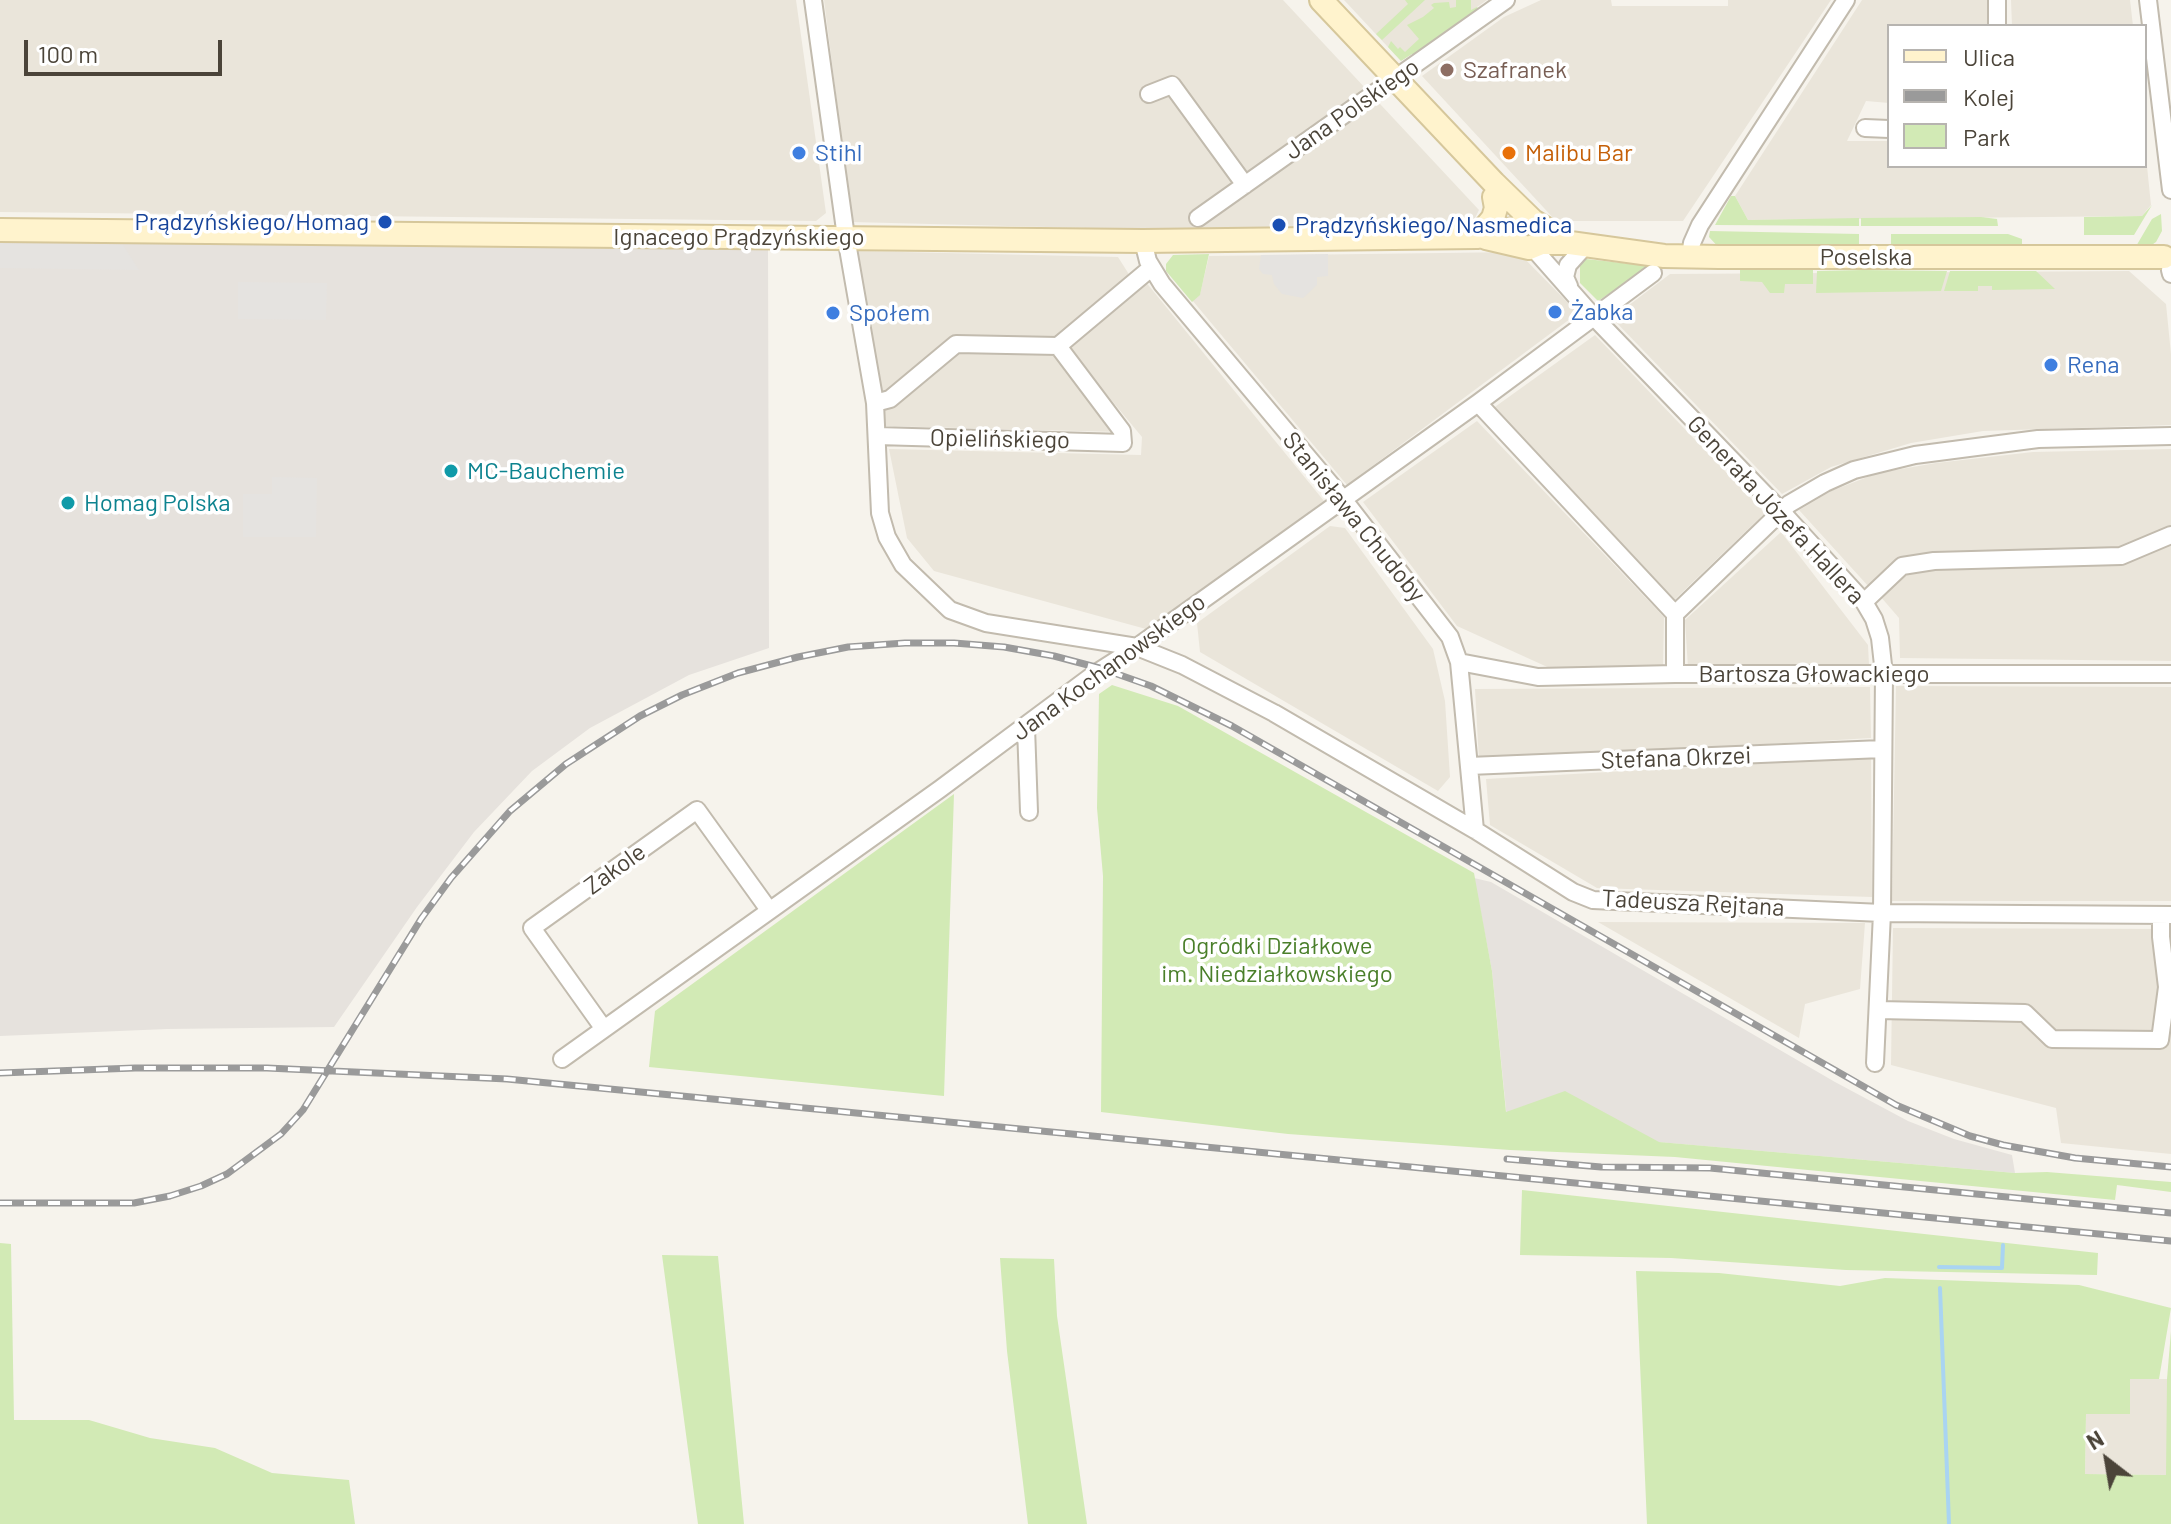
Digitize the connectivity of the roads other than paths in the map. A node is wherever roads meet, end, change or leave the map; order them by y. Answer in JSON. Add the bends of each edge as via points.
{"nodes":[{"id":1,"x":813,"y":0,"type":"edge"},
{"id":2,"x":1307,"y":0,"type":"edge"},
{"id":3,"x":1321,"y":0,"type":"edge"},
{"id":4,"x":1506,"y":0,"type":"edge"},
{"id":5,"x":1846,"y":0,"type":"edge"},
{"id":6,"x":1997,"y":0,"type":"edge"},
{"id":7,"x":2148,"y":0,"type":"edge"},
{"id":8,"x":1997,"y":24,"type":"edge"},
{"id":9,"x":1391,"y":81,"type":"junction"},
{"id":10,"x":1149,"y":94,"type":"dead end"},
{"id":11,"x":1865,"y":128,"type":"dead end"},
{"id":12,"x":1887,"y":129,"type":"edge"},
{"id":13,"x":1245,"y":185,"type":"junction"},
{"id":14,"x":2171,"y":190,"type":"edge"},
{"id":15,"x":1494,"y":197,"type":"junction"},
{"id":16,"x":1198,"y":218,"type":"dead end"},
{"id":17,"x":0,"y":230,"type":"edge"},
{"id":18,"x":1529,"y":234,"type":"junction"},
{"id":19,"x":846,"y":237,"type":"junction"},
{"id":20,"x":1477,"y":237,"type":"junction"},
{"id":21,"x":1143,"y":241,"type":"junction"},
{"id":22,"x":1578,"y":244,"type":"junction"},
{"id":23,"x":1690,"y":256,"type":"junction"},
{"id":24,"x":2169,"y":263,"type":"edge"},
{"id":25,"x":1151,"y":268,"type":"junction"},
{"id":26,"x":1653,"y":273,"type":"dead end"},
{"id":27,"x":1569,"y":288,"type":"junction"},
{"id":28,"x":1593,"y":316,"type":"junction"},
{"id":29,"x":1058,"y":346,"type":"junction"},
{"id":30,"x":875,"y":403,"type":"junction"},
{"id":31,"x":1478,"y":403,"type":"junction"},
{"id":32,"x":877,"y":436,"type":"junction"},
{"id":33,"x":2171,"y":436,"type":"edge"},
{"id":34,"x":1343,"y":499,"type":"junction"},
{"id":35,"x":1781,"y":511,"type":"junction"},
{"id":36,"x":2171,"y":535,"type":"edge"},
{"id":37,"x":1864,"y":602,"type":"junction"},
{"id":38,"x":1675,"y":614,"type":"junction"},
{"id":39,"x":1137,"y":647,"type":"junction"},
{"id":40,"x":1459,"y":662,"type":"junction"},
{"id":41,"x":1675,"y":674,"type":"junction"},
{"id":42,"x":1884,"y":674,"type":"junction"},
{"id":43,"x":2171,"y":674,"type":"edge"},
{"id":44,"x":1026,"y":727,"type":"junction"},
{"id":45,"x":1882,"y":749,"type":"junction"},
{"id":46,"x":1469,"y":766,"type":"junction"},
{"id":47,"x":1029,"y":812,"type":"dead end"},
{"id":48,"x":1475,"y":830,"type":"junction"},
{"id":49,"x":769,"y":910,"type":"junction"},
{"id":50,"x":1882,"y":913,"type":"junction"},
{"id":51,"x":2166,"y":915,"type":"edge"},
{"id":52,"x":1878,"y":1010,"type":"junction"},
{"id":53,"x":604,"y":1029,"type":"junction"},
{"id":54,"x":562,"y":1059,"type":"dead end"},
{"id":55,"x":1875,"y":1063,"type":"dead end"}],
"edges":[{"from":1,"to":19,"type":"street","name":"Tadeusza Rejtana"},
{"from":2,"to":9,"type":"street","name":"Generała Józefa Hallera"},
{"from":3,"to":9,"type":"street","name":"Generała Józefa Hallera"},
{"from":4,"to":9,"type":"street","name":"Jana Polskiego"},
{"from":5,"to":23,"type":"street","via":[[1700,225]]},
{"from":6,"to":8,"type":"street"},
{"from":7,"to":14,"type":"street"},
{"from":9,"to":13,"type":"street","name":"Jana Polskiego"},
{"from":9,"to":15,"type":"street","name":"Generała Józefa Hallera"},
{"from":9,"to":18,"type":"street","name":"Generała Józefa Hallera"},
{"from":10,"to":13,"type":"street","via":[[1172,85]]},
{"from":11,"to":12,"type":"street"},
{"from":13,"to":16,"type":"street","name":"Jana Polskiego"},
{"from":15,"to":18,"type":"street","name":"Generała Józefa Hallera"},
{"from":15,"to":20,"type":"street","via":[[1493,218]]},
{"from":17,"to":19,"type":"street","name":"Ignacego Prądzyńskiego"},
{"from":18,"to":20,"type":"street","name":"Ignacego Prądzyńskiego"},
{"from":18,"to":22,"type":"street","name":"Poselska"},
{"from":18,"to":27,"type":"street","name":"Generała Józefa Hallera"},
{"from":19,"to":21,"type":"street","name":"Ignacego Prądzyńskiego"},
{"from":19,"to":30,"type":"street","name":"Tadeusza Rejtana"},
{"from":20,"to":21,"type":"street","name":"Ignacego Prądzyńskiego"},
{"from":21,"to":25,"type":"street","name":"Stanisława Chudoby"},
{"from":22,"to":23,"type":"street","name":"Poselska"},
{"from":22,"to":27,"type":"street","via":[[1565,277]]},
{"from":23,"to":24,"type":"street","name":"Poselska"},
{"from":25,"to":29,"type":"street"},
{"from":25,"to":34,"type":"street","name":"Stanisława Chudoby"},
{"from":26,"to":28,"type":"street","name":"Jana Kochanowskiego"},
{"from":27,"to":28,"type":"street","name":"Generała Józefa Hallera"},
{"from":28,"to":31,"type":"street","name":"Jana Kochanowskiego"},
{"from":28,"to":35,"type":"street","name":"Generała Józefa Hallera"},
{"from":29,"to":30,"type":"street","via":[[956,344],[890,399]]},
{"from":29,"to":32,"type":"street","name":"Opielińskiego","via":[[1122,431],[1123,443]]},
{"from":30,"to":32,"type":"street","name":"Tadeusza Rejtana"},
{"from":31,"to":34,"type":"street","name":"Jana Kochanowskiego"},
{"from":31,"to":38,"type":"street"},
{"from":32,"to":39,"type":"street","name":"Tadeusza Rejtana","via":[[880,513],[887,537],[903,565],[950,610],[986,623]]},
{"from":33,"to":35,"type":"street","via":[[2038,439],[1915,455],[1854,470]]},
{"from":34,"to":39,"type":"street","name":"Jana Kochanowskiego"},
{"from":34,"to":40,"type":"street","name":"Stanisława Chudoby","via":[[1450,637]]},
{"from":35,"to":37,"type":"street","name":"Generała Józefa Hallera"},
{"from":35,"to":38,"type":"street"},
{"from":36,"to":37,"type":"street","via":[[2121,556],[1902,566]]},
{"from":37,"to":42,"type":"street","name":"Generała Józefa Hallera","via":[[1880,638]]},
{"from":38,"to":41,"type":"street"},
{"from":39,"to":44,"type":"street","name":"Jana Kochanowskiego"},
{"from":39,"to":48,"type":"street","name":"Tadeusza Rejtana","via":[[1274,713]]},
{"from":40,"to":41,"type":"street","name":"Bartosza Głowackiego","via":[[1538,677]]},
{"from":40,"to":46,"type":"street","name":"Stanisława Chudoby"},
{"from":41,"to":42,"type":"street","name":"Bartosza Głowackiego"},
{"from":42,"to":43,"type":"street","name":"Bartosza Głowackiego"},
{"from":42,"to":45,"type":"street","name":"Generała Józefa Hallera"},
{"from":44,"to":47,"type":"street"},
{"from":44,"to":49,"type":"street","name":"Jana Kochanowskiego"},
{"from":45,"to":46,"type":"street","name":"Stefana Okrzei"},
{"from":45,"to":50,"type":"street","name":"Generała Józefa Hallera"},
{"from":46,"to":48,"type":"street","name":"Stanisława Chudoby"},
{"from":48,"to":50,"type":"street","name":"Tadeusza Rejtana","via":[[1593,900]]},
{"from":49,"to":53,"type":"street","name":"Jana Kochanowskiego"},
{"from":49,"to":53,"type":"street","name":"Zakole","via":[[697,810],[532,928]]},
{"from":50,"to":51,"type":"street","name":"Tadeusza Rejtana"},
{"from":50,"to":52,"type":"street","name":"Generała Józefa Hallera"},
{"from":51,"to":52,"type":"street","via":[[2161,937],[2167,987],[2160,1040],[2052,1039],[2025,1013]]},
{"from":52,"to":55,"type":"street","name":"Generała Józefa Hallera"},
{"from":53,"to":54,"type":"street","name":"Jana Kochanowskiego"}]}
